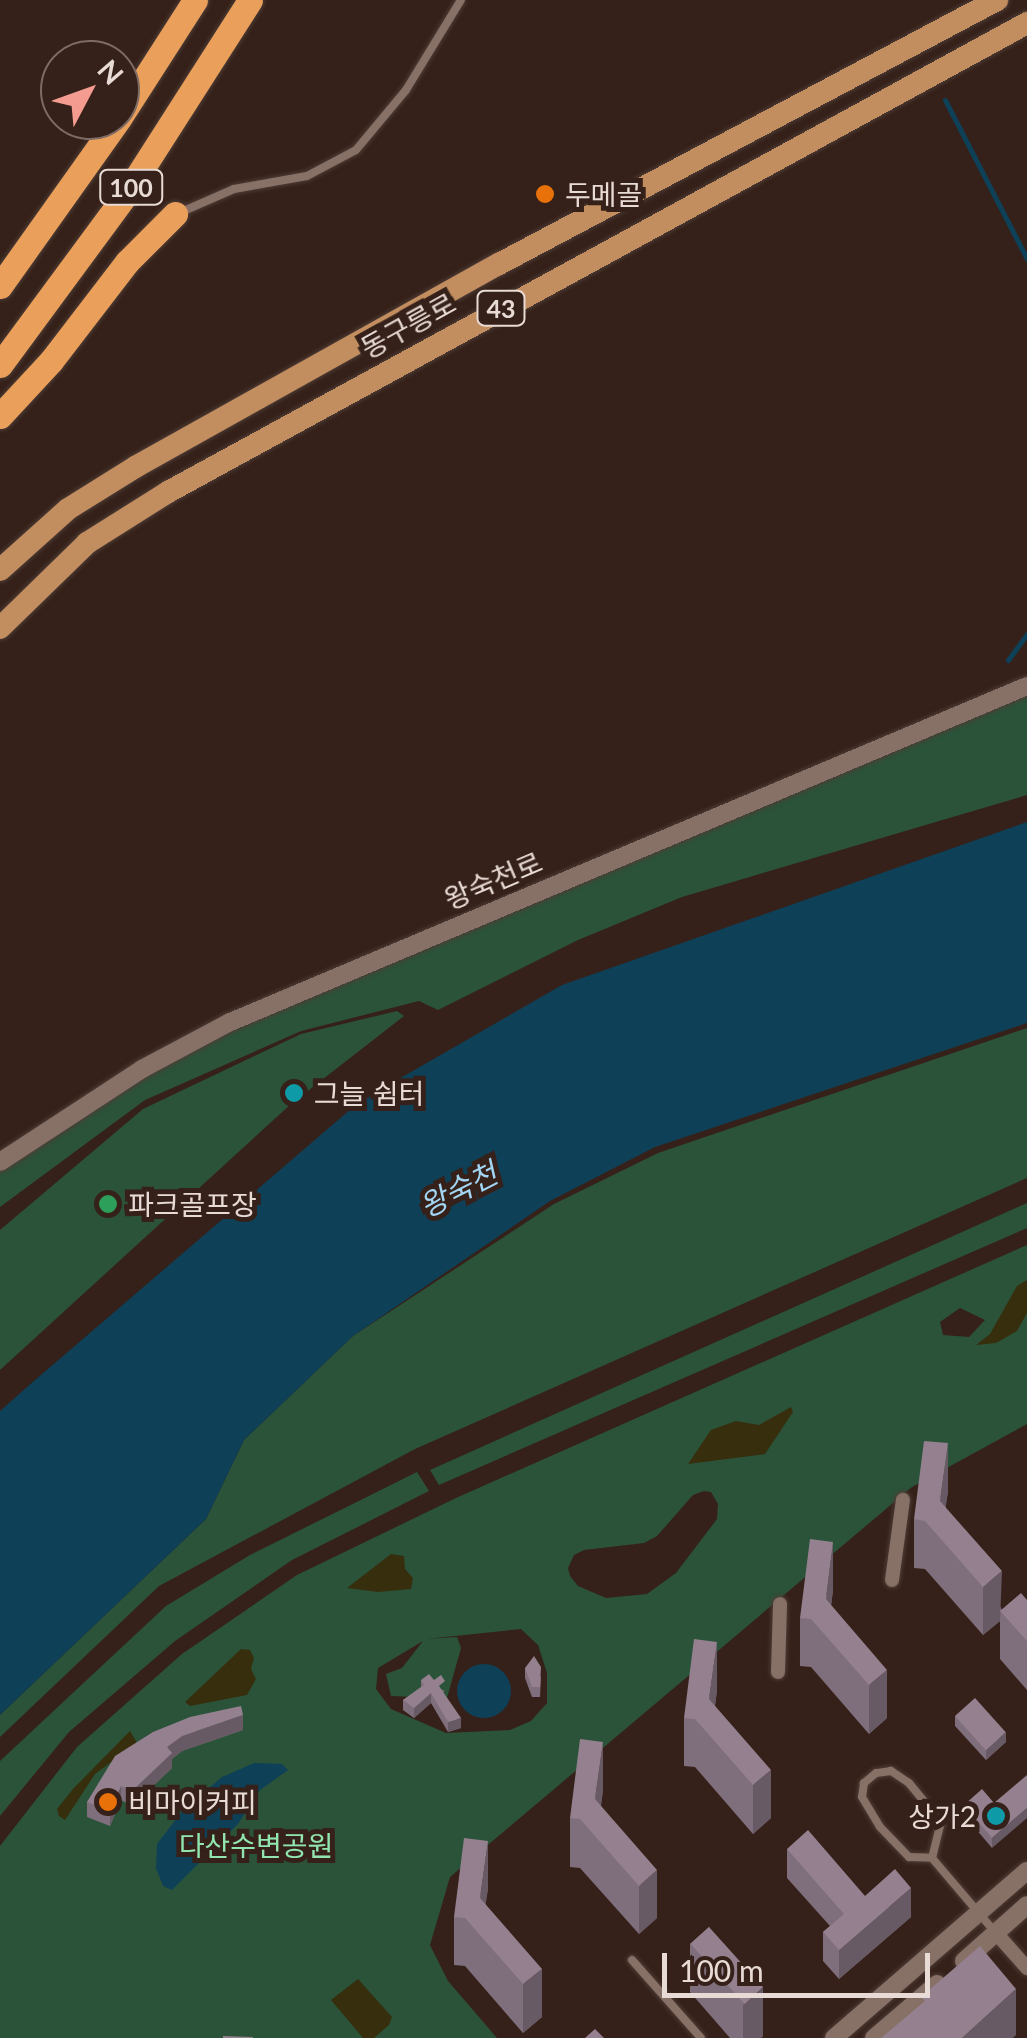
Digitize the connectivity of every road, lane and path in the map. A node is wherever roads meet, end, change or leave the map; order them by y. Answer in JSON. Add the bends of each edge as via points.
{"nodes":[{"id":1,"x":195,"y":0,"type":"edge"},
{"id":2,"x":250,"y":0,"type":"edge"},
{"id":3,"x":461,"y":0,"type":"edge"},
{"id":4,"x":996,"y":0,"type":"edge"},
{"id":5,"x":1027,"y":23,"type":"edge"},
{"id":6,"x":140,"y":86,"type":"edge"},
{"id":7,"x":104,"y":140,"type":"edge"},
{"id":8,"x":175,"y":214,"type":"joint"},
{"id":9,"x":0,"y":286,"type":"edge"},
{"id":10,"x":0,"y":365,"type":"edge"},
{"id":11,"x":0,"y":416,"type":"edge"},
{"id":12,"x":0,"y":570,"type":"edge"},
{"id":13,"x":0,"y":628,"type":"edge"},
{"id":14,"x":1027,"y":686,"type":"edge"},
{"id":15,"x":0,"y":1162,"type":"edge"},
{"id":16,"x":903,"y":1500,"type":"dead end"},
{"id":17,"x":892,"y":1580,"type":"dead end"},
{"id":18,"x":780,"y":1604,"type":"dead end"},
{"id":19,"x":778,"y":1672,"type":"dead end"},
{"id":20,"x":932,"y":1858,"type":"junction"},
{"id":21,"x":1027,"y":1871,"type":"edge"},
{"id":22,"x":1027,"y":1904,"type":"edge"},
{"id":23,"x":978,"y":1912,"type":"junction"},
{"id":24,"x":996,"y":1933,"type":"junction"},
{"id":25,"x":632,"y":1960,"type":"dead end"},
{"id":26,"x":1027,"y":1968,"type":"edge"},
{"id":27,"x":701,"y":2038,"type":"edge"},
{"id":28,"x":834,"y":2038,"type":"edge"},
{"id":29,"x":874,"y":2038,"type":"edge"}],
"edges":[{"from":1,"to":6,"type":"highway","number":"100"},
{"from":2,"to":10,"type":"highway","number":"100","via":[[126,194]]},
{"from":3,"to":8,"type":"lane","via":[[406,90],[356,150],[307,176],[234,190]]},
{"from":4,"to":12,"type":"main road","name":"동구릉로","number":"43","via":[[137,466],[68,509]]},
{"from":5,"to":13,"type":"main road","name":"동구릉로","number":"43","via":[[168,492],[87,543]]},
{"from":7,"to":9,"type":"highway","number":"100"},
{"from":8,"to":11,"type":"highway"},
{"from":14,"to":15,"type":"street","name":"왕숙천로","via":[[228,1023],[142,1069]]},
{"from":16,"to":17,"type":"street"},
{"from":18,"to":19,"type":"street"},
{"from":20,"to":20,"type":"lane","via":[[941,1822],[909,1783],[891,1771],[876,1773],[864,1783],[862,1797],[880,1827],[909,1857]]},
{"from":20,"to":23,"type":"lane"},
{"from":21,"to":23,"type":"street"},
{"from":22,"to":24,"type":"street"},
{"from":23,"to":24,"type":"lane"},
{"from":23,"to":28,"type":"street"},
{"from":24,"to":26,"type":"street"},
{"from":24,"to":29,"type":"street"},
{"from":25,"to":27,"type":"lane"}]}
